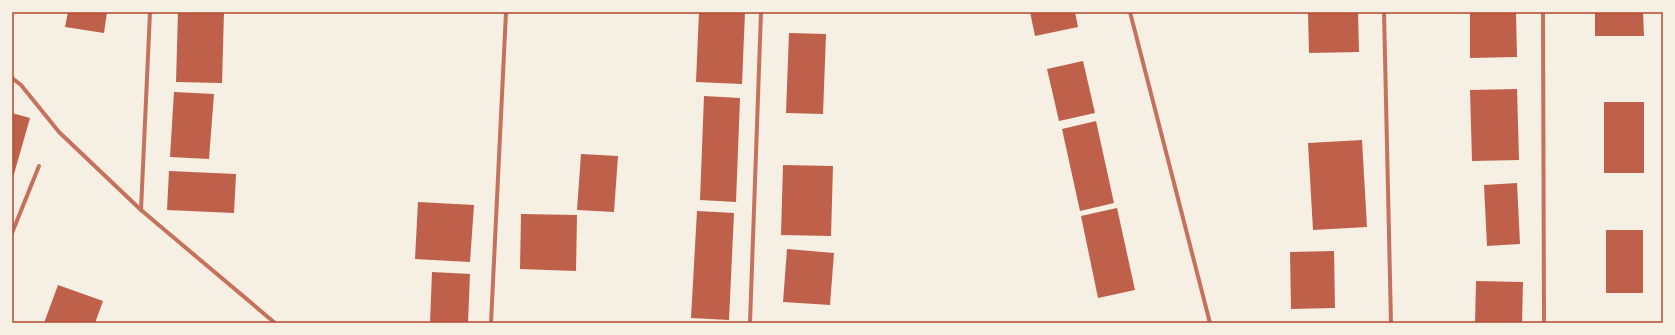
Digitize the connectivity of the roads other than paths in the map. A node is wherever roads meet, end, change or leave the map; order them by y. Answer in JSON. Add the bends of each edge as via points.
{"nodes":[{"id":1,"x":150,"y":12,"type":"edge"},
{"id":2,"x":506,"y":12,"type":"edge"},
{"id":3,"x":761,"y":12,"type":"edge"},
{"id":4,"x":1130,"y":12,"type":"edge"},
{"id":5,"x":1384,"y":12,"type":"edge"},
{"id":6,"x":1543,"y":12,"type":"edge"},
{"id":7,"x":12,"y":78,"type":"edge"},
{"id":8,"x":39,"y":166,"type":"dead end"},
{"id":9,"x":141,"y":210,"type":"junction"},
{"id":10,"x":12,"y":233,"type":"edge"},
{"id":11,"x":275,"y":323,"type":"edge"},
{"id":12,"x":491,"y":323,"type":"edge"},
{"id":13,"x":750,"y":323,"type":"edge"},
{"id":14,"x":1210,"y":323,"type":"edge"},
{"id":15,"x":1391,"y":323,"type":"edge"},
{"id":16,"x":1544,"y":323,"type":"edge"}],
"edges":[{"from":1,"to":9,"type":"street"},
{"from":2,"to":12,"type":"street"},
{"from":3,"to":13,"type":"street"},
{"from":4,"to":14,"type":"street"},
{"from":5,"to":15,"type":"street"},
{"from":6,"to":16,"type":"street"},
{"from":7,"to":9,"type":"street","via":[[21,85],[60,132]]},
{"from":8,"to":10,"type":"street"},
{"from":9,"to":11,"type":"street"}]}
